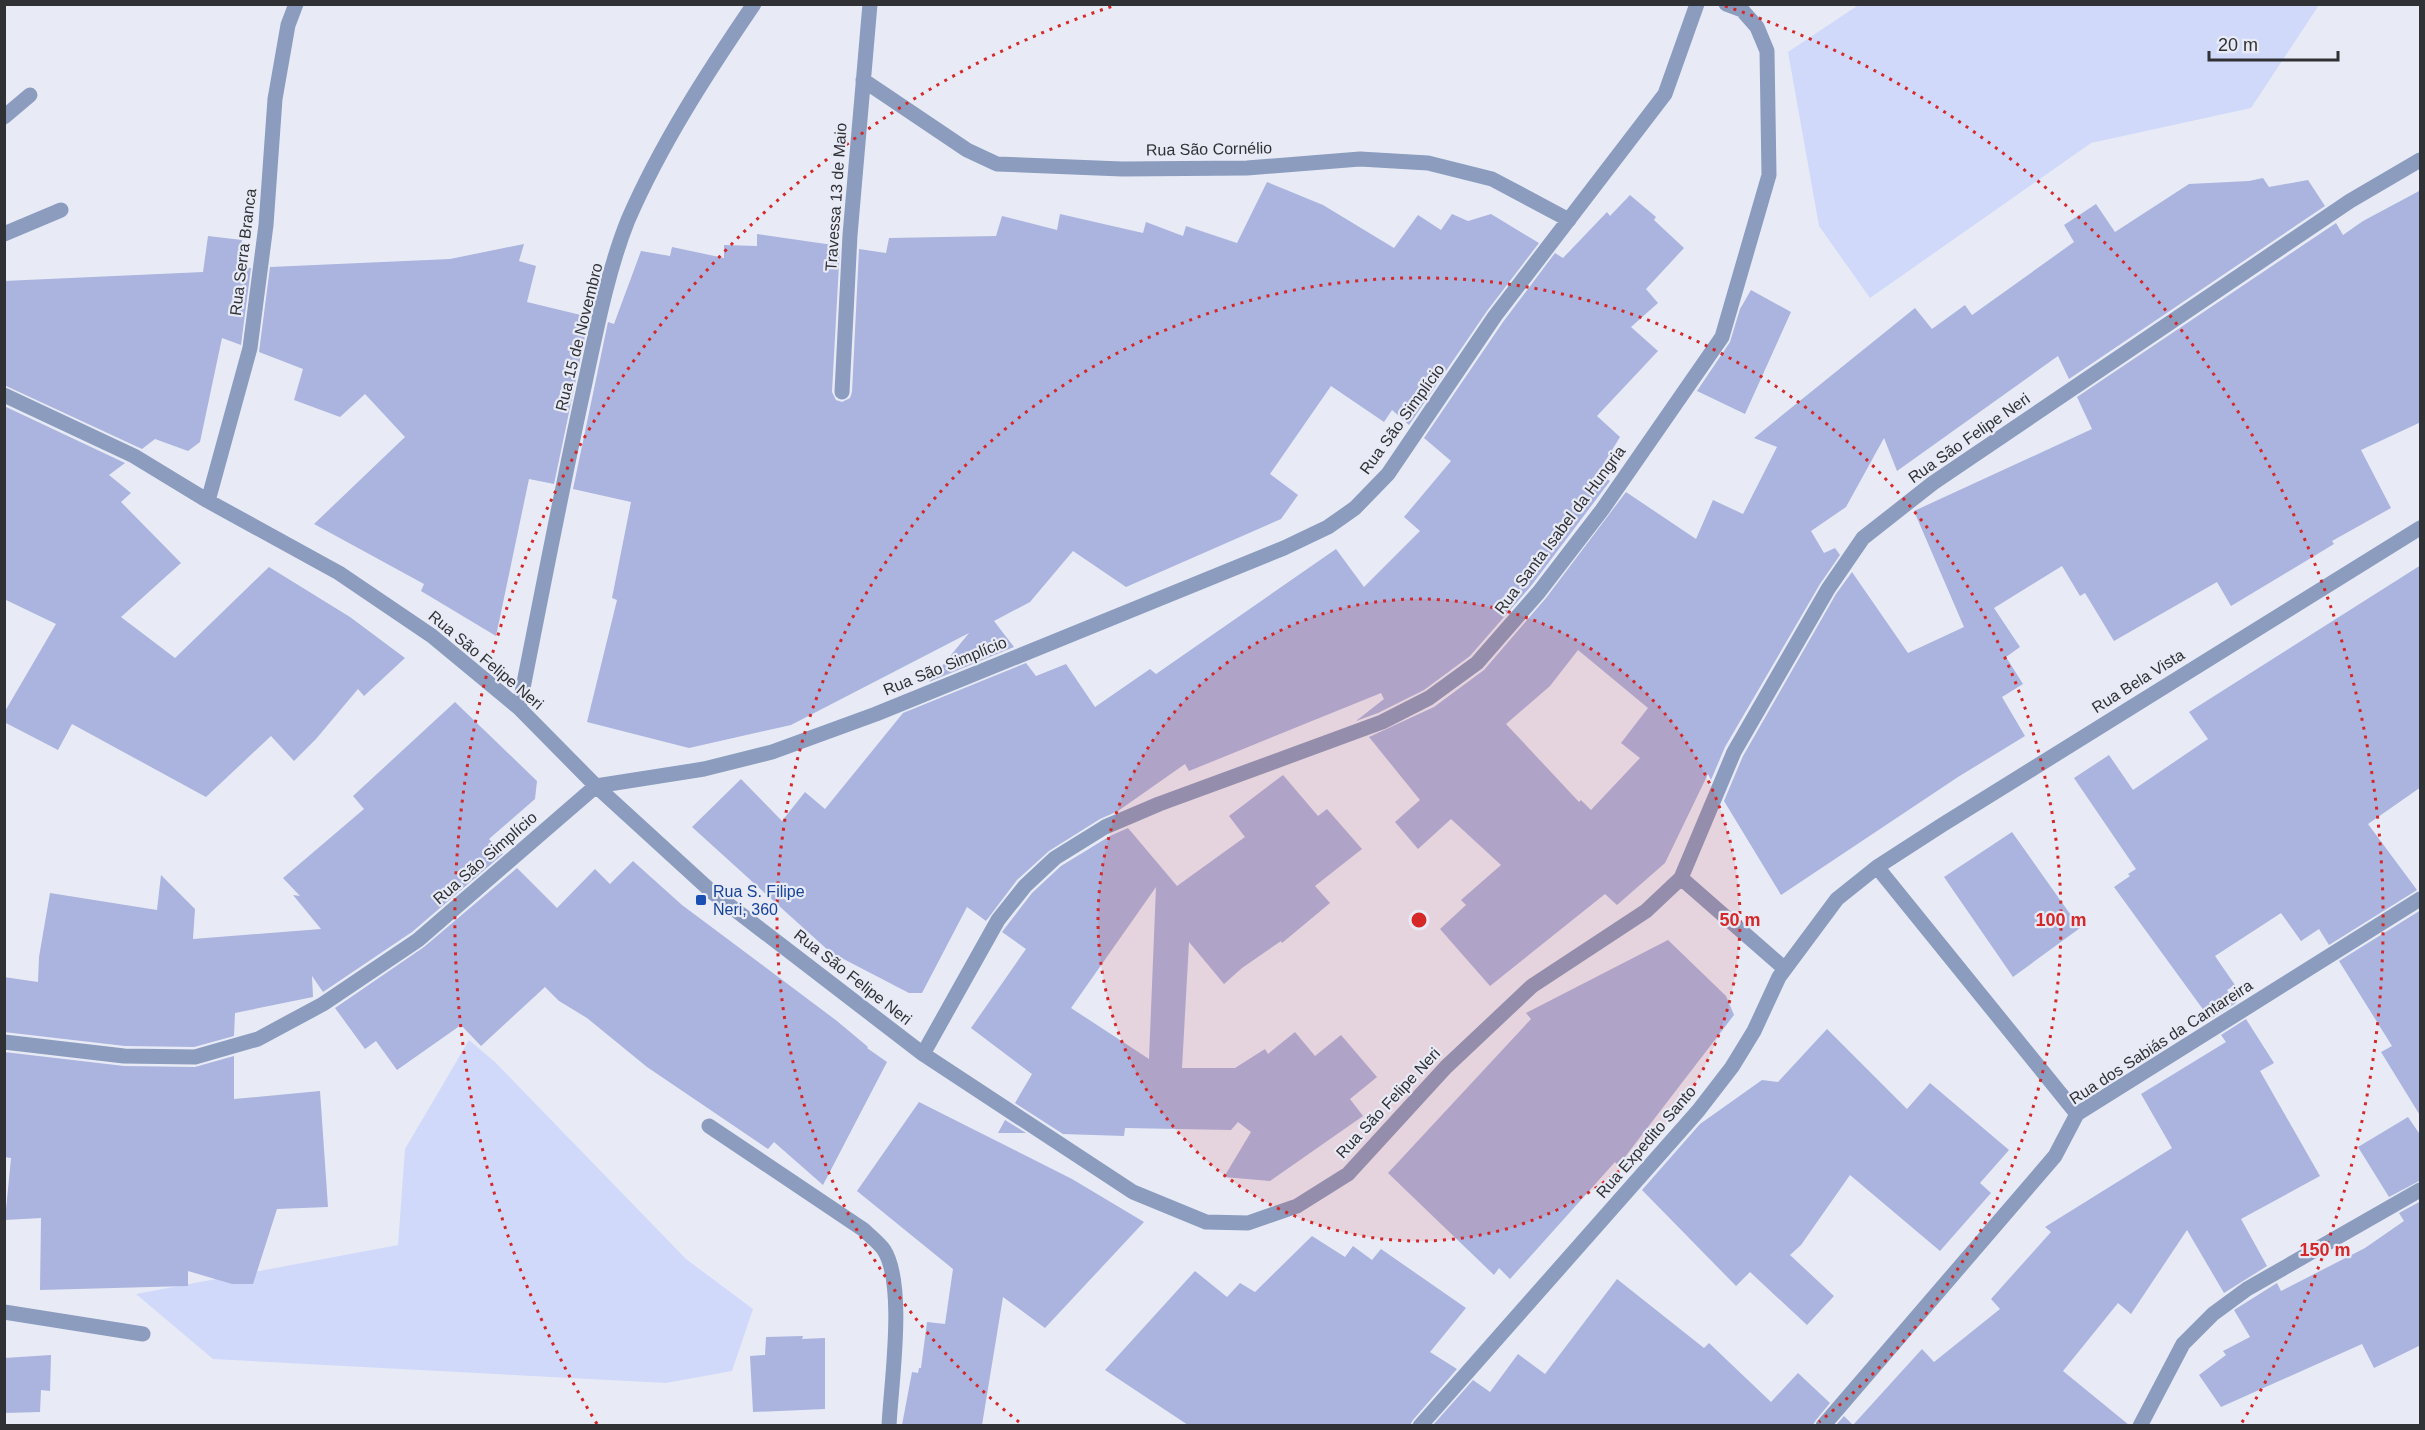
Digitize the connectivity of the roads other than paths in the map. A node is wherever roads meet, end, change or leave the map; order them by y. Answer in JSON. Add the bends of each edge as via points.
{"nodes":[{"id":1,"x":296,"y":4,"type":"edge"},
{"id":2,"x":754,"y":4,"type":"edge"},
{"id":3,"x":870,"y":4,"type":"edge"},
{"id":4,"x":1697,"y":4,"type":"edge"},
{"id":5,"x":1726,"y":4,"type":"edge"},
{"id":6,"x":863,"y":80,"type":"junction"},
{"id":7,"x":30,"y":95,"type":"dead end"},
{"id":8,"x":4,"y":117,"type":"edge"},
{"id":9,"x":2421,"y":160,"type":"edge"},
{"id":10,"x":61,"y":210,"type":"dead end"},
{"id":11,"x":1569,"y":220,"type":"junction"},
{"id":12,"x":4,"y":234,"type":"edge"},
{"id":13,"x":842,"y":392,"type":"dead end"},
{"id":14,"x":4,"y":395,"type":"edge"},
{"id":15,"x":208,"y":501,"type":"junction"},
{"id":16,"x":2421,"y":528,"type":"edge"},
{"id":17,"x":519,"y":708,"type":"junction"},
{"id":18,"x":596,"y":786,"type":"junction"},
{"id":19,"x":1876,"y":867,"type":"junction"},
{"id":20,"x":1681,"y":878,"type":"junction"},
{"id":21,"x":2421,"y":899,"type":"edge"},
{"id":22,"x":1785,"y":969,"type":"junction"},
{"id":23,"x":4,"y":1042,"type":"edge"},
{"id":24,"x":923,"y":1054,"type":"junction"},
{"id":25,"x":2078,"y":1114,"type":"junction"},
{"id":26,"x":709,"y":1126,"type":"dead end"},
{"id":27,"x":2421,"y":1190,"type":"edge"},
{"id":28,"x":4,"y":1312,"type":"edge"},
{"id":29,"x":143,"y":1334,"type":"dead end"},
{"id":30,"x":889,"y":1425,"type":"edge"},
{"id":31,"x":1420,"y":1425,"type":"edge"},
{"id":32,"x":1823,"y":1425,"type":"edge"},
{"id":33,"x":2140,"y":1425,"type":"edge"}],
"edges":[{"from":1,"to":15,"type":"street","name":"Rua Serra Branca","via":[[288,25],[275,99],[266,225],[250,348]]},
{"from":2,"to":17,"type":"street","name":"Rua 15 de Novembro","via":[[674,129],[628,221],[603,302]]},
{"from":3,"to":6,"type":"street","name":"Travessa 13 de Maio"},
{"from":4,"to":11,"type":"street","name":"Rua São Simplício","via":[[1665,94]]},
{"from":5,"to":24,"type":"street","name":"Rua Santa Isabel da Hungria","via":[[1742,10],[1749,18],[1767,51],[1769,175],[1722,337],[1595,520],[1477,663],[1429,698],[1382,722],[1105,827],[1054,858],[998,920]]},
{"from":6,"to":11,"type":"street","name":"Rua São Cornélio","via":[[967,150],[997,164],[1122,169],[1247,168],[1360,159],[1428,163],[1492,179]]},
{"from":6,"to":13,"type":"street","name":"Travessa 13 de Maio"},
{"from":7,"to":8,"type":"street"},
{"from":9,"to":20,"type":"street","name":"Rua São Felipe Neri","via":[[2350,201],[1943,476],[1863,538],[1828,589],[1734,752]]},
{"from":10,"to":12,"type":"street"},
{"from":11,"to":18,"type":"street","name":"Rua São Simplício","via":[[1496,316],[1388,474],[1355,508],[1328,528],[876,714],[772,752],[704,769]]},
{"from":14,"to":15,"type":"street","name":"Rua São Felipe Neri","via":[[134,456]]},
{"from":15,"to":17,"type":"street","name":"Rua São Felipe Neri","via":[[339,573],[432,636]]},
{"from":16,"to":19,"type":"street","name":"Rua Bela Vista"},
{"from":17,"to":18,"type":"street","name":"Rua São Felipe Neri"},
{"from":18,"to":23,"type":"street","name":"Rua São Simplício","via":[[418,939],[323,1004],[258,1039],[195,1057],[124,1056]]},
{"from":18,"to":24,"type":"street","name":"Rua São Felipe Neri","via":[[712,892]]},
{"from":19,"to":22,"type":"street","name":"Rua Expedito Santo","via":[[1837,899]]},
{"from":19,"to":25,"type":"street"},
{"from":20,"to":22,"type":"street"},
{"from":20,"to":24,"type":"street","name":"Rua São Felipe Neri","via":[[1646,911],[1532,986],[1446,1067],[1348,1174],[1297,1206],[1248,1223],[1206,1222],[1133,1192]]},
{"from":21,"to":25,"type":"street","name":"Rua dos Sabiás da Cantareira"},
{"from":22,"to":31,"type":"street","name":"Rua Expedito Santo","via":[[1754,1031],[1698,1111]]},
{"from":25,"to":32,"type":"street","name":"Rua dos Sabiás da Cantareira","via":[[2055,1156]]},
{"from":26,"to":30,"type":"street","via":[[864,1230],[884,1250],[896,1304]]},
{"from":27,"to":33,"type":"street","via":[[2247,1289],[2213,1314],[2183,1344]]},
{"from":28,"to":29,"type":"street"}]}
